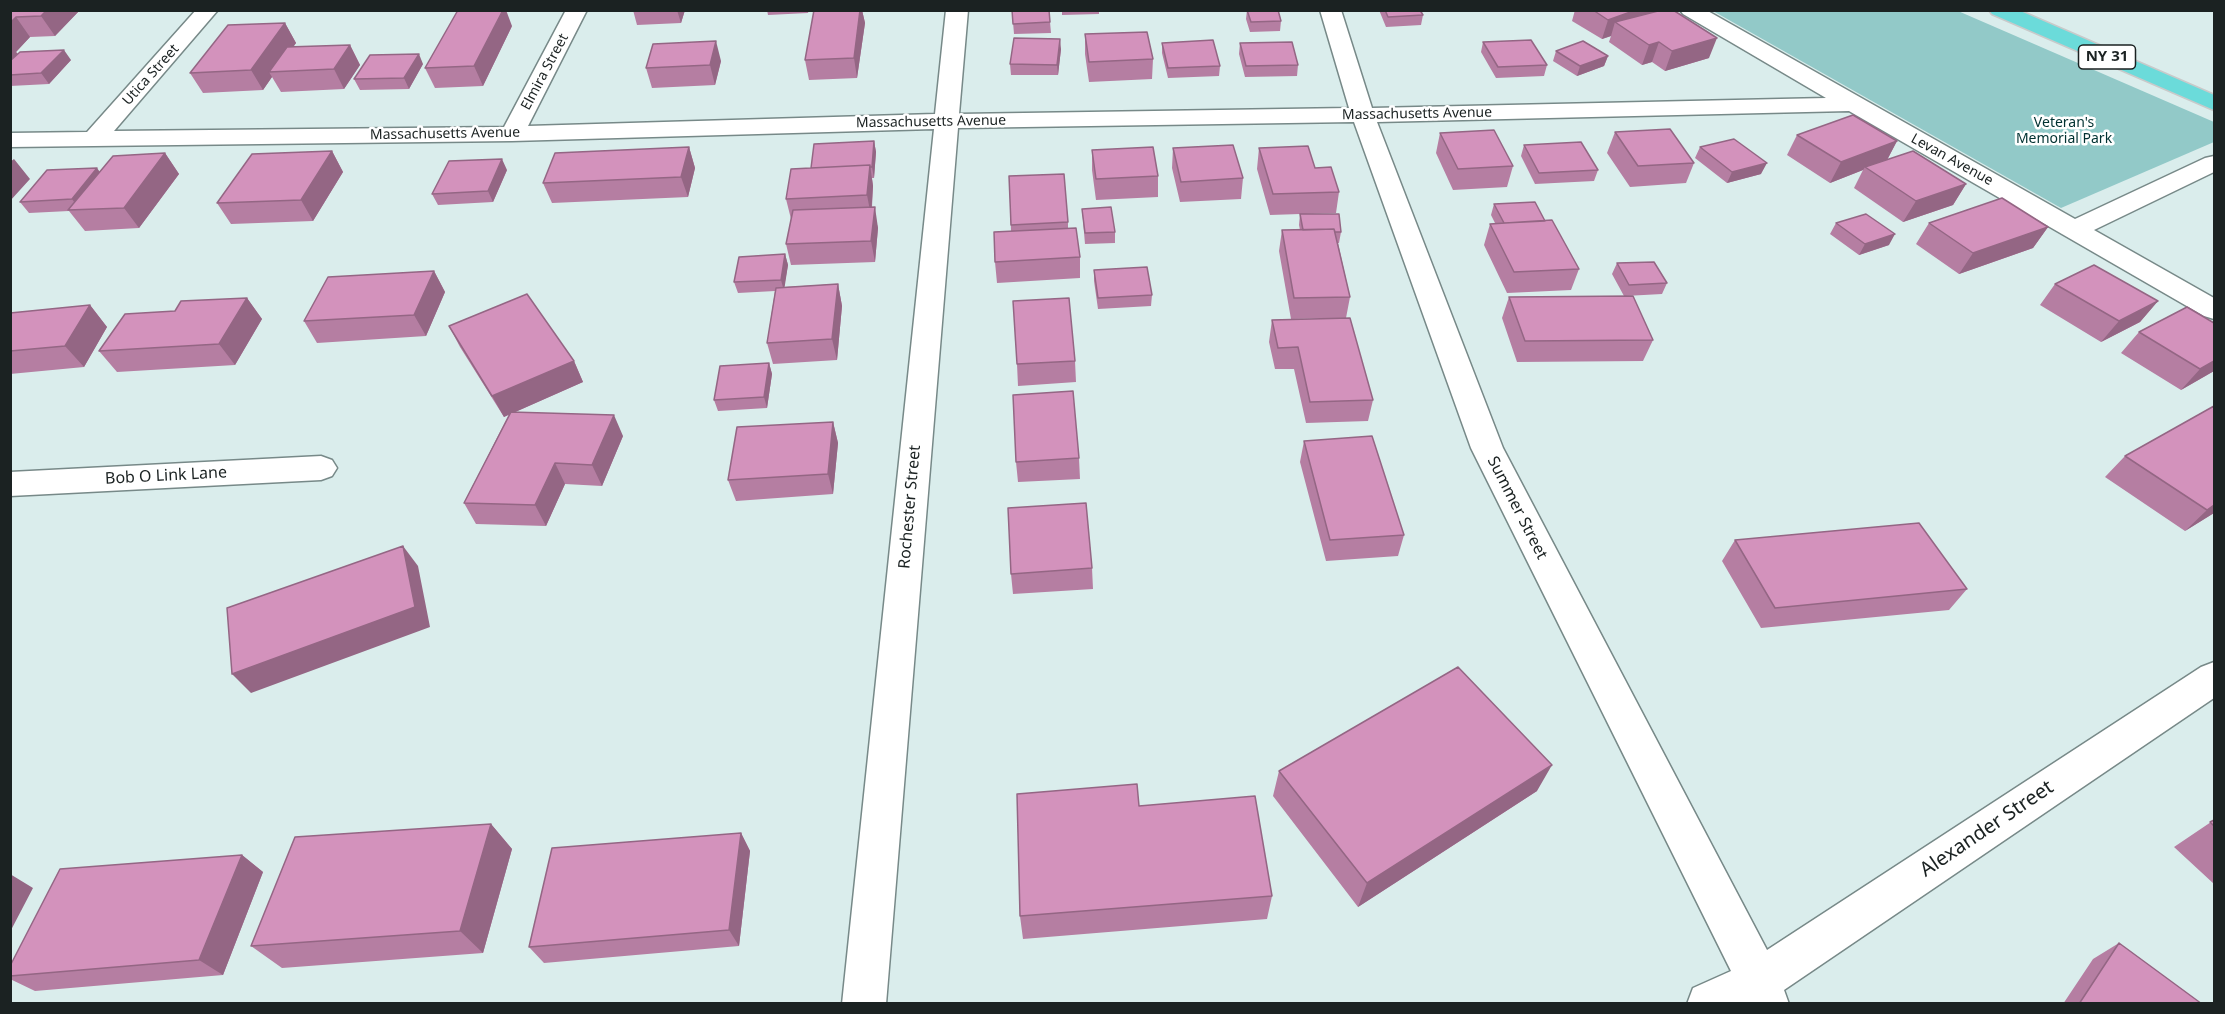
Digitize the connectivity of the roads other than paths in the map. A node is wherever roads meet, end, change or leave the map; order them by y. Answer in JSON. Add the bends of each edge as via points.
{"nodes":[{"id":1,"x":208,"y":10,"type":"edge"},
{"id":2,"x":577,"y":10,"type":"edge"},
{"id":3,"x":957,"y":10,"type":"edge"},
{"id":4,"x":1330,"y":10,"type":"edge"},
{"id":5,"x":1690,"y":10,"type":"edge"},
{"id":6,"x":2000,"y":10,"type":"edge"},
{"id":7,"x":2214,"y":103,"type":"edge"},
{"id":8,"x":1851,"y":104,"type":"junction"},
{"id":9,"x":1363,"y":116,"type":"junction"},
{"id":10,"x":946,"y":122,"type":"junction"},
{"id":11,"x":512,"y":134,"type":"junction"},
{"id":12,"x":94,"y":139,"type":"junction"},
{"id":13,"x":10,"y":140,"type":"edge"},
{"id":14,"x":2214,"y":163,"type":"edge"},
{"id":15,"x":2075,"y":229,"type":"junction"},
{"id":16,"x":2214,"y":310,"type":"edge"},
{"id":17,"x":321,"y":468,"type":"dead end"},
{"id":18,"x":10,"y":484,"type":"edge"},
{"id":19,"x":2214,"y":678,"type":"edge"},
{"id":20,"x":1763,"y":992,"type":"edge"},
{"id":21,"x":864,"y":1004,"type":"edge"},
{"id":22,"x":1709,"y":1004,"type":"edge"}],
"edges":[{"from":1,"to":12,"type":"street","name":"Utica Street"},
{"from":2,"to":11,"type":"street","name":"Elmira Street"},
{"from":3,"to":10,"type":"street","name":"Rochester Street"},
{"from":4,"to":9,"type":"street","name":"Summer Street"},
{"from":5,"to":8,"type":"street","name":"Levan Avenue"},
{"from":6,"to":7,"type":"highway","number":"NY 31"},
{"from":8,"to":9,"type":"street","name":"Massachusetts Avenue"},
{"from":8,"to":15,"type":"street","name":"Levan Avenue"},
{"from":9,"to":10,"type":"street","name":"Massachusetts Avenue"},
{"from":9,"to":20,"type":"street","name":"Summer Street","via":[[1486,448]]},
{"from":10,"to":11,"type":"street","name":"Massachusetts Avenue"},
{"from":10,"to":21,"type":"street","name":"Rochester Street"},
{"from":11,"to":12,"type":"street","name":"Massachusetts Avenue"},
{"from":12,"to":13,"type":"street","name":"Massachusetts Avenue"},
{"from":14,"to":15,"type":"street"},
{"from":15,"to":16,"type":"street","name":"Levan Avenue"},
{"from":17,"to":18,"type":"street","name":"Bob O Link Lane"},
{"from":19,"to":20,"type":"street","name":"Alexander Street"},
{"from":20,"to":22,"type":"street","name":"Alexander Street"}]}
